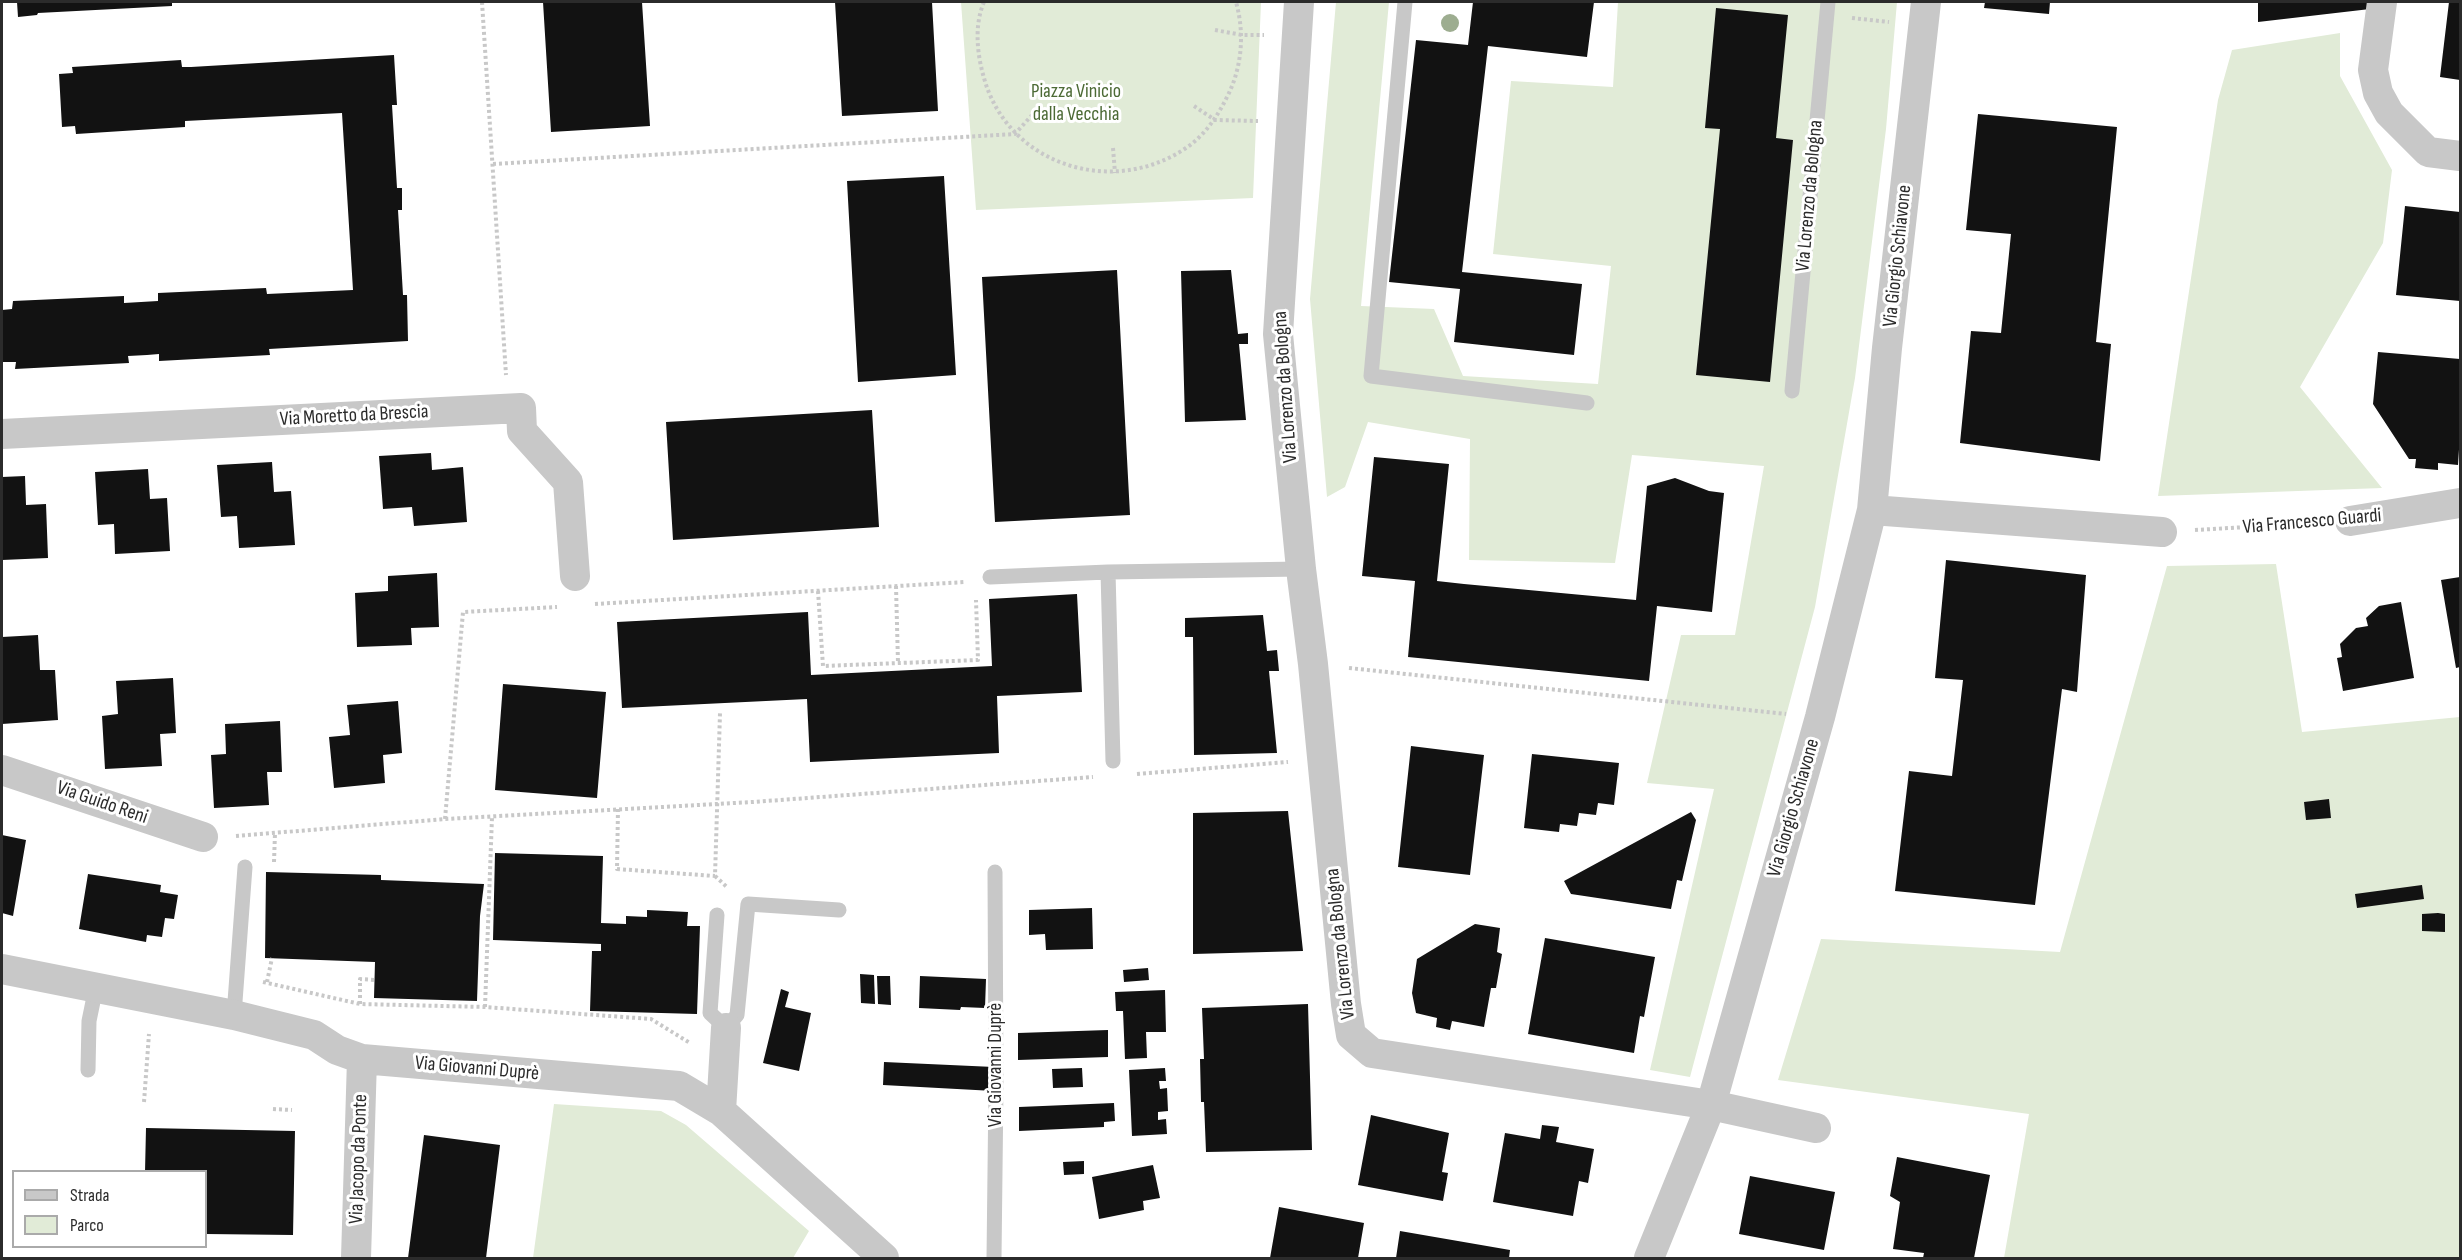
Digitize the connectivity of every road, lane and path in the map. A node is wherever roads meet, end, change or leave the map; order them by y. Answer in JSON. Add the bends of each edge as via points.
{"nodes":[{"id":1,"x":482,"y":2,"type":"edge"},
{"id":2,"x":984,"y":2,"type":"edge"},
{"id":3,"x":1236,"y":2,"type":"edge"},
{"id":4,"x":1299,"y":2,"type":"edge"},
{"id":5,"x":1405,"y":2,"type":"edge"},
{"id":6,"x":2382,"y":2,"type":"edge"},
{"id":7,"x":1828,"y":9,"type":"edge"},
{"id":8,"x":1925,"y":13,"type":"edge"},
{"id":9,"x":1215,"y":30,"type":"dead end"},
{"id":10,"x":1242,"y":35,"type":"junction"},
{"id":11,"x":1297,"y":35,"type":"junction"},
{"id":12,"x":1194,"y":106,"type":"dead end"},
{"id":13,"x":1032,"y":114,"type":"dead end"},
{"id":14,"x":1215,"y":120,"type":"junction"},
{"id":15,"x":1264,"y":121,"type":"dead end"},
{"id":16,"x":1014,"y":134,"type":"junction"},
{"id":17,"x":1113,"y":148,"type":"dead end"},
{"id":18,"x":2460,"y":156,"type":"edge"},
{"id":19,"x":494,"y":164,"type":"junction"},
{"id":20,"x":1115,"y":173,"type":"junction"},
{"id":21,"x":1792,"y":391,"type":"dead end"},
{"id":22,"x":1587,"y":403,"type":"dead end"},
{"id":23,"x":509,"y":408,"type":"junction"},
{"id":24,"x":2,"y":434,"type":"edge"},
{"id":25,"x":2460,"y":503,"type":"edge"},
{"id":26,"x":1872,"y":510,"type":"junction"},
{"id":27,"x":2350,"y":521,"type":"joint"},
{"id":28,"x":2162,"y":532,"type":"joint"},
{"id":29,"x":1301,"y":569,"type":"junction"},
{"id":30,"x":1108,"y":572,"type":"junction"},
{"id":31,"x":575,"y":576,"type":"dead end"},
{"id":32,"x":990,"y":577,"type":"dead end"},
{"id":33,"x":975,"y":581,"type":"dead end"},
{"id":34,"x":896,"y":586,"type":"junction"},
{"id":35,"x":818,"y":591,"type":"junction"},
{"id":36,"x":975,"y":593,"type":"dead end"},
{"id":37,"x":593,"y":604,"type":"dead end"},
{"id":38,"x":558,"y":607,"type":"dead end"},
{"id":39,"x":898,"y":663,"type":"junction"},
{"id":40,"x":1313,"y":664,"type":"junction"},
{"id":41,"x":720,"y":713,"type":"dead end"},
{"id":42,"x":1820,"y":717,"type":"junction"},
{"id":43,"x":1321,"y":760,"type":"junction"},
{"id":44,"x":1113,"y":761,"type":"dead end"},
{"id":45,"x":2,"y":770,"type":"edge"},
{"id":46,"x":1135,"y":774,"type":"dead end"},
{"id":47,"x":1100,"y":776,"type":"dead end"},
{"id":48,"x":717,"y":804,"type":"junction"},
{"id":49,"x":618,"y":809,"type":"junction"},
{"id":50,"x":492,"y":817,"type":"junction"},
{"id":51,"x":445,"y":819,"type":"junction"},
{"id":52,"x":275,"y":833,"type":"junction"},
{"id":53,"x":259,"y":835,"type":"dead end"},
{"id":54,"x":203,"y":837,"type":"dead end"},
{"id":55,"x":246,"y":867,"type":"dead end"},
{"id":56,"x":273,"y":872,"type":"dead end"},
{"id":57,"x":995,"y":872,"type":"dead end"},
{"id":58,"x":839,"y":910,"type":"dead end"},
{"id":59,"x":717,"y":915,"type":"dead end"},
{"id":60,"x":272,"y":958,"type":"dead end"},
{"id":61,"x":2,"y":969,"type":"edge"},
{"id":62,"x":237,"y":975,"type":"junction"},
{"id":63,"x":374,"y":980,"type":"dead end"},
{"id":64,"x":267,"y":982,"type":"junction"},
{"id":65,"x":96,"y":987,"type":"junction"},
{"id":66,"x":360,"y":1004,"type":"junction"},
{"id":67,"x":486,"y":1007,"type":"junction"},
{"id":68,"x":234,"y":1015,"type":"junction"},
{"id":69,"x":149,"y":1028,"type":"dead end"},
{"id":70,"x":726,"y":1028,"type":"junction"},
{"id":71,"x":362,"y":1059,"type":"junction"},
{"id":72,"x":724,"y":1064,"type":"junction"},
{"id":73,"x":88,"y":1070,"type":"dead end"},
{"id":74,"x":144,"y":1102,"type":"dead end"},
{"id":75,"x":1711,"y":1105,"type":"junction"},
{"id":76,"x":273,"y":1109,"type":"dead end"},
{"id":77,"x":292,"y":1110,"type":"dead end"},
{"id":78,"x":721,"y":1111,"type":"junction"},
{"id":79,"x":1816,"y":1128,"type":"dead end"},
{"id":80,"x":356,"y":1258,"type":"edge"},
{"id":81,"x":884,"y":1258,"type":"edge"},
{"id":82,"x":994,"y":1258,"type":"edge"},
{"id":83,"x":1650,"y":1258,"type":"edge"}],
"edges":[{"from":1,"to":19,"type":"path"},
{"from":2,"to":16,"type":"path","via":[[977,54],[989,97]]},
{"from":3,"to":10,"type":"path"},
{"from":4,"to":11,"type":"street","name":"Via Lorenzo da Bologna"},
{"from":5,"to":22,"type":"lane","via":[[1371,376]]},
{"from":6,"to":18,"type":"street","via":[[2373,70],[2378,93],[2389,113],[2428,152]]},
{"from":7,"to":8,"type":"path"},
{"from":7,"to":21,"type":"lane","name":"Via Lorenzo da Bologna"},
{"from":8,"to":26,"type":"street","name":"Via Giorgio Schiavone"},
{"from":9,"to":10,"type":"path"},
{"from":10,"to":11,"type":"path"},
{"from":10,"to":14,"type":"path","via":[[1236,80]]},
{"from":11,"to":29,"type":"street","name":"Via Lorenzo da Bologna","via":[[1278,334]]},
{"from":12,"to":14,"type":"path"},
{"from":13,"to":16,"type":"path"},
{"from":14,"to":15,"type":"path"},
{"from":14,"to":20,"type":"path","via":[[1187,148],[1153,165]]},
{"from":16,"to":19,"type":"path"},
{"from":16,"to":20,"type":"path","via":[[1044,156],[1078,169]]},
{"from":17,"to":20,"type":"path"},
{"from":19,"to":23,"type":"path"},
{"from":23,"to":24,"type":"street","name":"Via Moretto da Brescia"},
{"from":23,"to":31,"type":"street","via":[[521,408],[522,430],[568,482]]},
{"from":25,"to":27,"type":"street","name":"Via Francesco Guardi"},
{"from":26,"to":28,"type":"street"},
{"from":26,"to":42,"type":"street","name":"Via Giorgio Schiavone"},
{"from":27,"to":28,"type":"path","name":"Via Francesco Guardi"},
{"from":29,"to":30,"type":"lane"},
{"from":29,"to":40,"type":"street","name":"Via Lorenzo da Bologna"},
{"from":30,"to":32,"type":"lane"},
{"from":30,"to":44,"type":"lane"},
{"from":33,"to":34,"type":"path"},
{"from":34,"to":35,"type":"path"},
{"from":34,"to":39,"type":"path"},
{"from":35,"to":37,"type":"path"},
{"from":35,"to":39,"type":"path","via":[[823,666]]},
{"from":36,"to":39,"type":"path","via":[[978,660]]},
{"from":38,"to":51,"type":"path","via":[[463,612]]},
{"from":40,"to":42,"type":"path"},
{"from":40,"to":43,"type":"street","name":"Via Lorenzo da Bologna"},
{"from":41,"to":48,"type":"path"},
{"from":42,"to":75,"type":"street","name":"Via Giorgio Schiavone"},
{"from":43,"to":46,"type":"path"},
{"from":43,"to":75,"type":"street","name":"Via Lorenzo da Bologna","via":[[1351,1035],[1372,1053]]},
{"from":45,"to":54,"type":"street","name":"Via Guido Reni"},
{"from":47,"to":48,"type":"path"},
{"from":48,"to":49,"type":"path"},
{"from":48,"to":49,"type":"path","via":[[715,876],[616,869]]},
{"from":49,"to":50,"type":"path"},
{"from":50,"to":51,"type":"path"},
{"from":50,"to":67,"type":"path"},
{"from":51,"to":52,"type":"path"},
{"from":52,"to":53,"type":"path"},
{"from":52,"to":56,"type":"path"},
{"from":55,"to":62,"type":"lane"},
{"from":57,"to":82,"type":"lane","name":"Via Giovanni Duprè"},
{"from":58,"to":70,"type":"lane","via":[[748,904],[737,1015]]},
{"from":59,"to":70,"type":"lane","via":[[710,1013]]},
{"from":60,"to":64,"type":"path"},
{"from":61,"to":65,"type":"street","name":"Via Giovanni Duprè"},
{"from":62,"to":64,"type":"path"},
{"from":62,"to":68,"type":"lane"},
{"from":63,"to":66,"type":"path","via":[[360,979]]},
{"from":64,"to":66,"type":"path"},
{"from":65,"to":68,"type":"street","name":"Via Giovanni Duprè"},
{"from":65,"to":73,"type":"lane","via":[[89,1021]]},
{"from":66,"to":67,"type":"path"},
{"from":67,"to":72,"type":"path","via":[[651,1019]]},
{"from":68,"to":71,"type":"street","name":"Via Giovanni Duprè","via":[[314,1035],[337,1050]]},
{"from":69,"to":74,"type":"path"},
{"from":70,"to":72,"type":"street"},
{"from":71,"to":78,"type":"street","name":"Via Giovanni Duprè","via":[[679,1086]]},
{"from":71,"to":80,"type":"street","name":"Via Jacopo da Ponte"},
{"from":72,"to":78,"type":"street"},
{"from":75,"to":79,"type":"street"},
{"from":75,"to":83,"type":"street","name":"Via Giorgio Schiavone"},
{"from":76,"to":77,"type":"path"},
{"from":78,"to":81,"type":"street","name":"Via Giovanni Duprè"}]}
